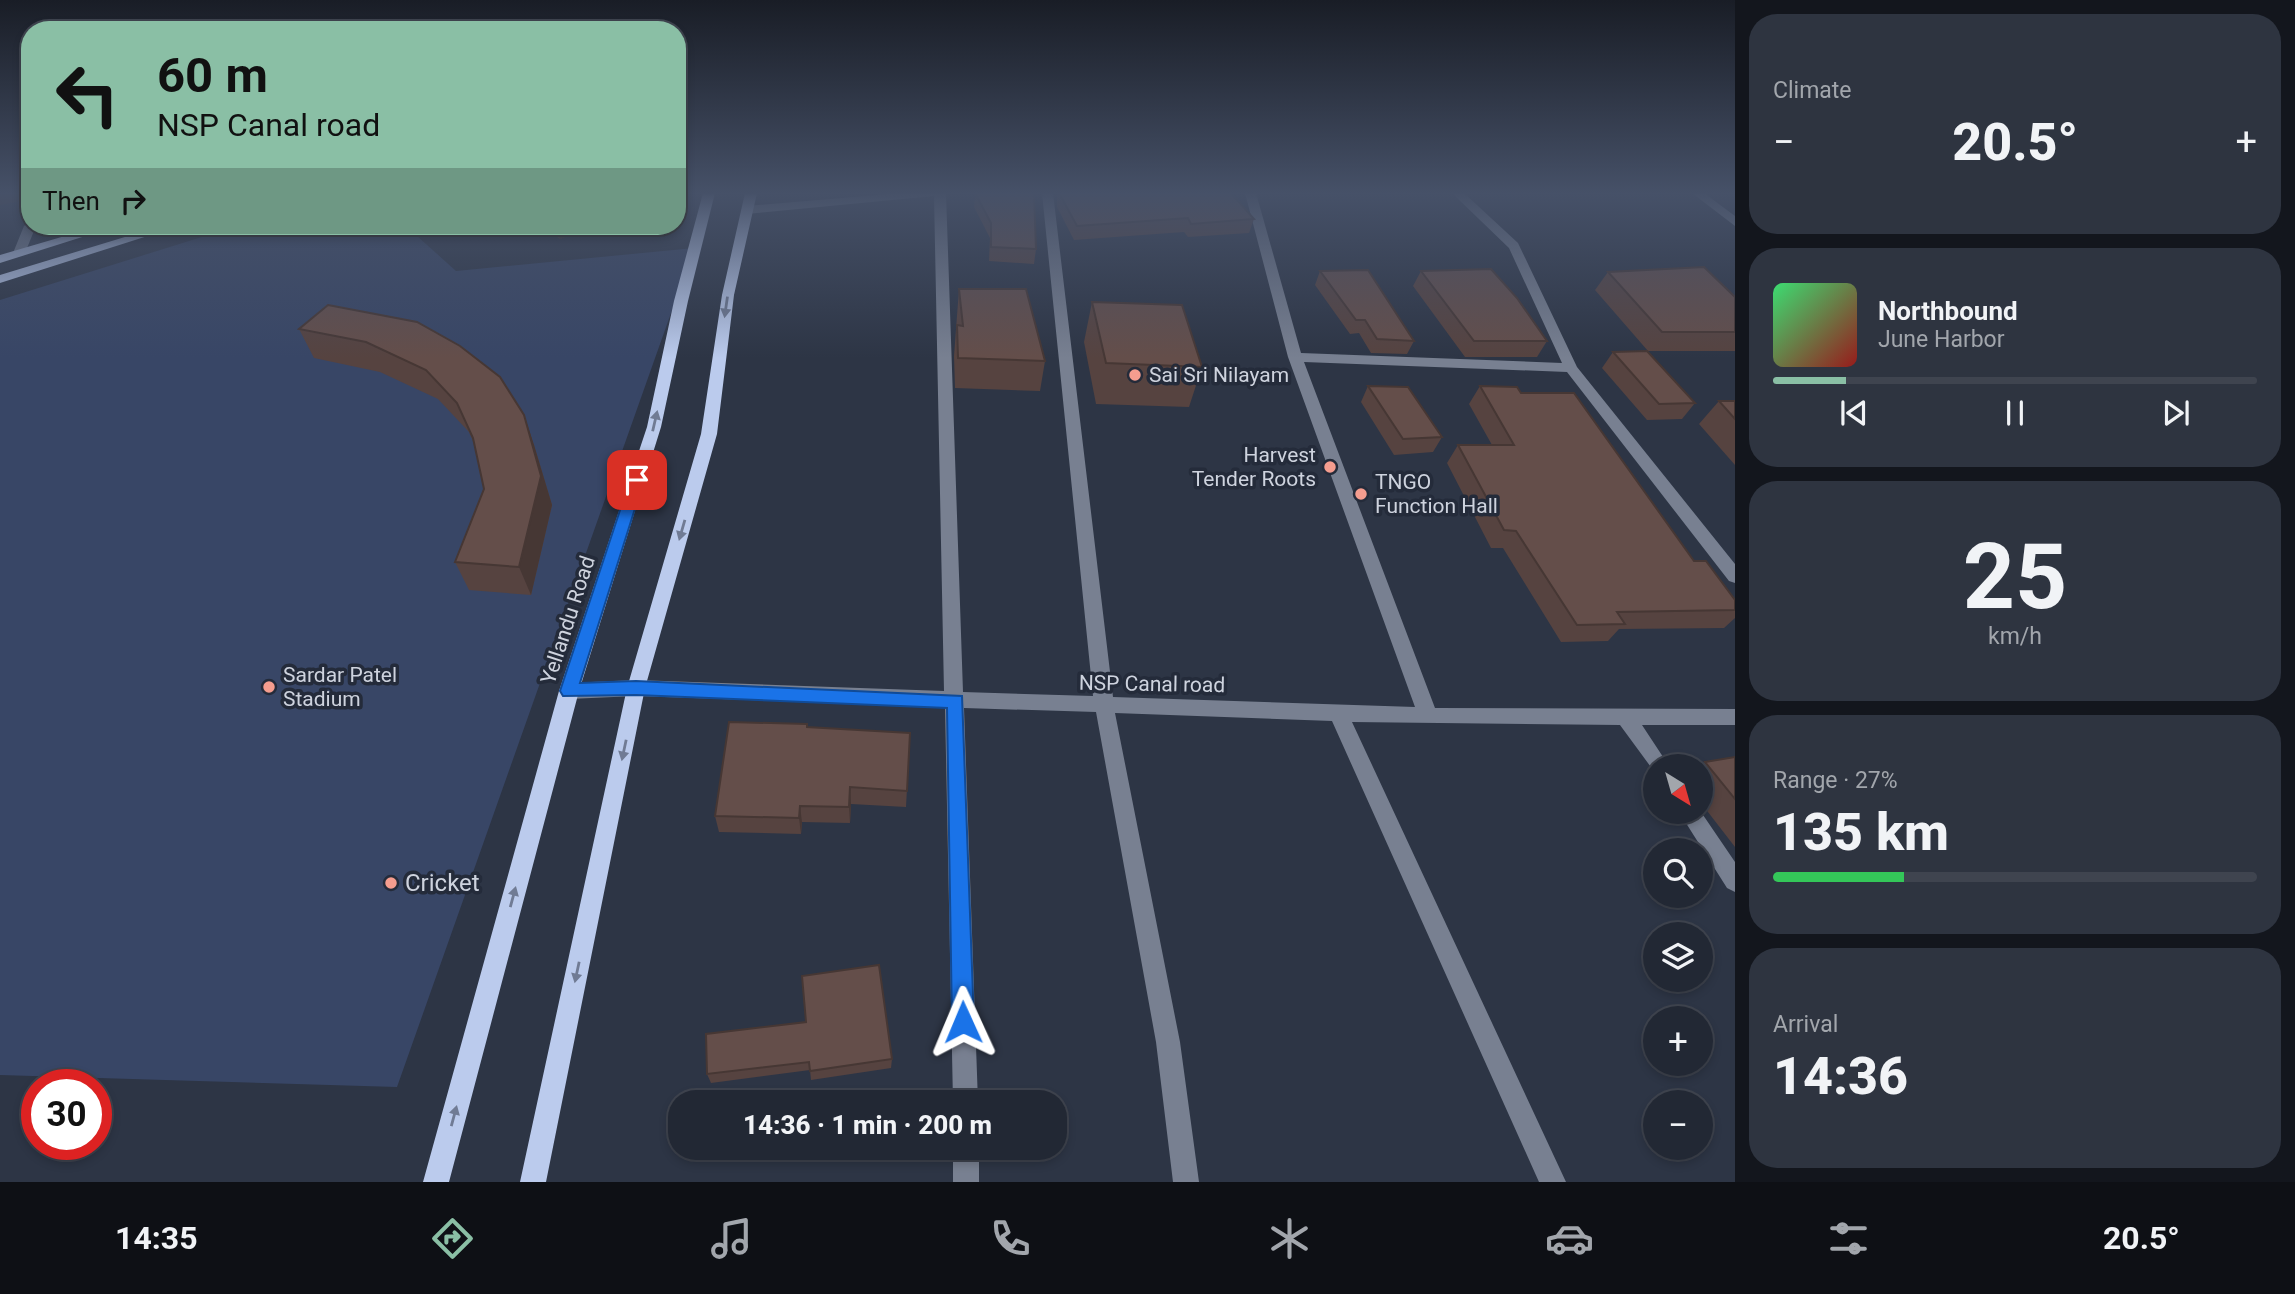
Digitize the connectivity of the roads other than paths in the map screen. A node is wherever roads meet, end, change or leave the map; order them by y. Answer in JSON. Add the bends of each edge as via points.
{"nodes":[{"id":1,"x":21,"y":248,"type":"edge"},
{"id":2,"x":35,"y":248,"type":"edge"},
{"id":3,"x":101,"y":248,"type":"edge"},
{"id":4,"x":695,"y":248,"type":"edge"},
{"id":5,"x":738,"y":248,"type":"edge"},
{"id":6,"x":939,"y":248,"type":"edge"},
{"id":7,"x":1053,"y":248,"type":"edge"},
{"id":8,"x":1265,"y":248,"type":"edge"},
{"id":9,"x":1515,"y":248,"type":"edge"},
{"id":10,"x":19,"y":253,"type":"junction"},
{"id":11,"x":0,"y":260,"type":"edge"},
{"id":12,"x":0,"y":279,"type":"edge"},
{"id":13,"x":1294,"y":357,"type":"junction"},
{"id":14,"x":1571,"y":368,"type":"junction"},
{"id":15,"x":1735,"y":576,"type":"edge"},
{"id":16,"x":636,"y":688,"type":"junction"},
{"id":17,"x":569,"y":691,"type":"junction"},
{"id":18,"x":956,"y":701,"type":"junction"},
{"id":19,"x":1104,"y":706,"type":"junction"},
{"id":20,"x":1337,"y":711,"type":"junction"},
{"id":21,"x":1428,"y":716,"type":"junction"},
{"id":22,"x":1735,"y":717,"type":"edge"},
{"id":23,"x":1627,"y":719,"type":"junction"},
{"id":24,"x":1651,"y":754,"type":"edge"},
{"id":25,"x":1697,"y":824,"type":"edge"},
{"id":26,"x":1735,"y":881,"type":"edge"},
{"id":27,"x":965,"y":1090,"type":"edge"},
{"id":28,"x":966,"y":1160,"type":"edge"},
{"id":29,"x":436,"y":1182,"type":"edge"},
{"id":30,"x":533,"y":1182,"type":"edge"},
{"id":31,"x":966,"y":1182,"type":"edge"},
{"id":32,"x":1185,"y":1182,"type":"edge"},
{"id":33,"x":1553,"y":1182,"type":"edge"}],
"edges":[{"from":1,"to":10,"type":"street"},
{"from":2,"to":10,"type":"main road"},
{"from":3,"to":12,"type":"main road"},
{"from":17,"to":4,"type":"main road","name":"Yellandu Road","one_way":true,"via":[[654,427]]},
{"from":5,"to":16,"type":"main road","one_way":true,"via":[[709,434]]},
{"from":6,"to":18,"type":"street"},
{"from":7,"to":19,"type":"street"},
{"from":8,"to":13,"type":"street"},
{"from":9,"to":14,"type":"street"},
{"from":10,"to":11,"type":"main road"},
{"from":13,"to":14,"type":"street"},
{"from":13,"to":21,"type":"street"},
{"from":14,"to":15,"type":"street"},
{"from":16,"to":17,"type":"street","name":"NSP Canal road"},
{"from":16,"to":18,"type":"street","name":"NSP Canal road"},
{"from":16,"to":30,"type":"main road","one_way":true},
{"from":29,"to":17,"type":"main road","name":"Yellandu Road","one_way":true},
{"from":18,"to":19,"type":"street","name":"NSP Canal road"},
{"from":18,"to":27,"type":"street"},
{"from":19,"to":20,"type":"street","name":"NSP Canal road"},
{"from":19,"to":32,"type":"street","via":[[1168,1042]]},
{"from":20,"to":21,"type":"street","name":"NSP Canal road"},
{"from":20,"to":33,"type":"street"},
{"from":21,"to":23,"type":"street","name":"NSP Canal road"},
{"from":22,"to":23,"type":"street","name":"NSP Canal road"},
{"from":23,"to":24,"type":"street"},
{"from":25,"to":26,"type":"street"},
{"from":28,"to":31,"type":"street"}]}
